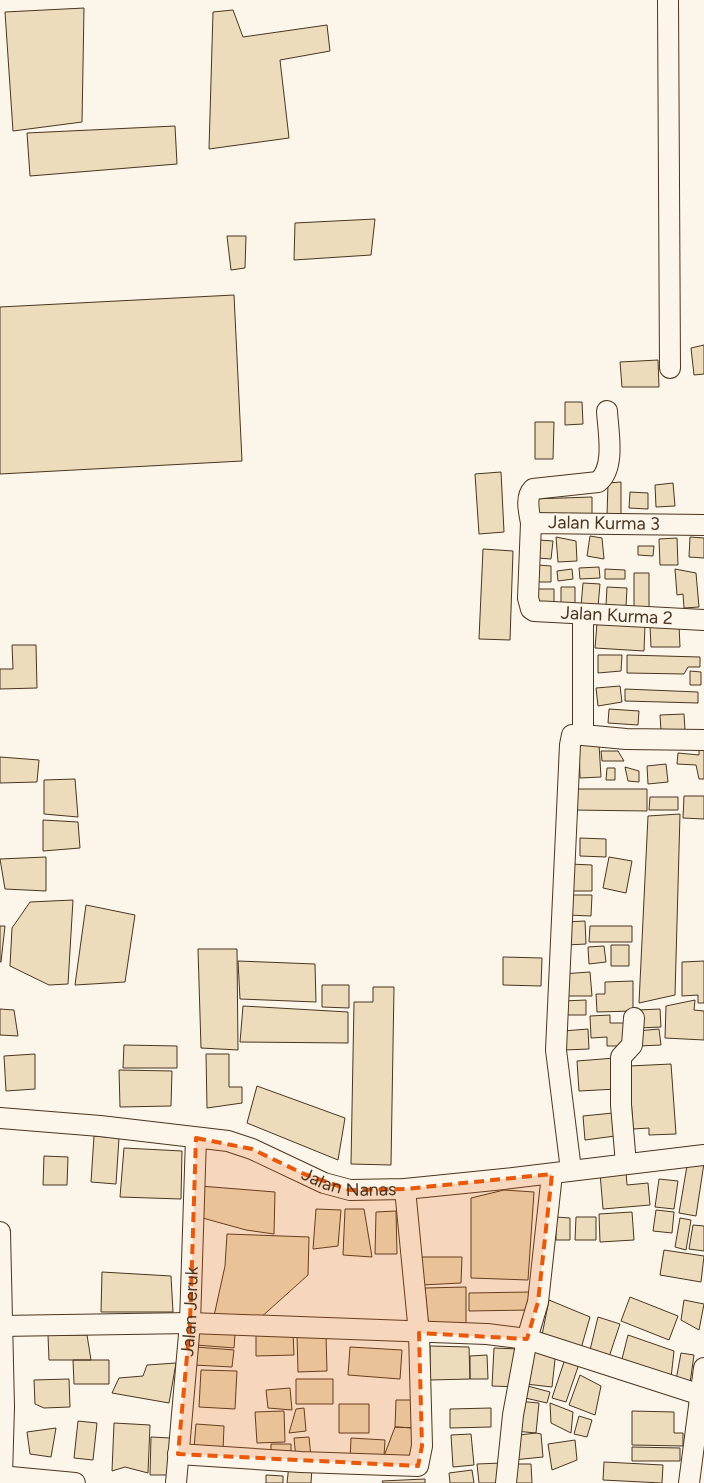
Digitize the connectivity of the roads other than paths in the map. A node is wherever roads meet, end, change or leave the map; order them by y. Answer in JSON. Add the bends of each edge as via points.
{"nodes":[{"id":1,"x":668,"y":0,"type":"edge"},
{"id":2,"x":670,"y":368,"type":"dead end"},
{"id":3,"x":607,"y":411,"type":"dead end"},
{"id":4,"x":530,"y":523,"type":"junction"},
{"id":5,"x":704,"y":525,"type":"edge"},
{"id":6,"x":531,"y":609,"type":"joint"},
{"id":7,"x":582,"y":615,"type":"junction"},
{"id":8,"x":704,"y":620,"type":"edge"},
{"id":9,"x":583,"y":735,"type":"junction"},
{"id":10,"x":704,"y":740,"type":"edge"},
{"id":11,"x":634,"y":1018,"type":"dead end"},
{"id":12,"x":0,"y":1118,"type":"edge"},
{"id":13,"x":196,"y":1138,"type":"junction"},
{"id":14,"x":704,"y":1154,"type":"edge"},
{"id":15,"x":626,"y":1164,"type":"junction"},
{"id":16,"x":562,"y":1172,"type":"junction"},
{"id":17,"x":404,"y":1189,"type":"junction"},
{"id":18,"x":0,"y":1232,"type":"edge"},
{"id":19,"x":190,"y":1323,"type":"junction"},
{"id":20,"x":0,"y":1326,"type":"edge"},
{"id":21,"x":419,"y":1333,"type":"junction"},
{"id":22,"x":527,"y":1339,"type":"junction"},
{"id":23,"x":704,"y":1368,"type":"edge"},
{"id":24,"x":701,"y":1405,"type":"edge"},
{"id":25,"x":178,"y":1454,"type":"junction"},
{"id":26,"x":1,"y":1476,"type":"edge"},
{"id":27,"x":76,"y":1483,"type":"edge"},
{"id":28,"x":176,"y":1483,"type":"edge"},
{"id":29,"x":506,"y":1483,"type":"edge"},
{"id":30,"x":689,"y":1483,"type":"edge"}],
"edges":[{"from":1,"to":2,"type":"street"},
{"from":3,"to":4,"type":"street","via":[[609,454],[605,475],[598,482],[533,488],[529,492]]},
{"from":4,"to":5,"type":"street","name":"Jalan Kurma 3"},
{"from":4,"to":6,"type":"street","name":"Jalan Kurma 3","via":[[528,598]]},
{"from":6,"to":7,"type":"street","name":"Jalan Kurma 2"},
{"from":7,"to":8,"type":"street","name":"Jalan Kurma 2"},
{"from":7,"to":9,"type":"street"},
{"from":9,"to":10,"type":"street"},
{"from":9,"to":16,"type":"street","via":[[572,735],[570,745],[558,964],[556,1050]]},
{"from":11,"to":15,"type":"street","via":[[632,1045],[621,1057]]},
{"from":12,"to":13,"type":"street","name":"Jalan Nanas"},
{"from":13,"to":17,"type":"street","name":"Jalan Nanas","via":[[252,1149],[304,1174],[344,1188]]},
{"from":13,"to":19,"type":"street","name":"Jalan Jeruk"},
{"from":14,"to":15,"type":"street","name":"Jalan Nanas"},
{"from":15,"to":16,"type":"street","name":"Jalan Nanas"},
{"from":16,"to":17,"type":"street","name":"Jalan Nanas"},
{"from":16,"to":22,"type":"street","via":[[538,1302]]},
{"from":17,"to":21,"type":"street"},
{"from":18,"to":20,"type":"street"},
{"from":19,"to":20,"type":"street"},
{"from":19,"to":21,"type":"street"},
{"from":19,"to":25,"type":"street","name":"Jalan Jeruk"},
{"from":20,"to":26,"type":"street","via":[[4,1407]]},
{"from":21,"to":22,"type":"street","via":[[486,1334]]},
{"from":21,"to":25,"type":"street","via":[[422,1446],[418,1466]]},
{"from":22,"to":24,"type":"street"},
{"from":22,"to":29,"type":"street","via":[[512,1415]]},
{"from":23,"to":24,"type":"street"},
{"from":24,"to":30,"type":"street"},
{"from":25,"to":28,"type":"street","name":"Jalan Jeruk"},
{"from":26,"to":27,"type":"street"}]}
